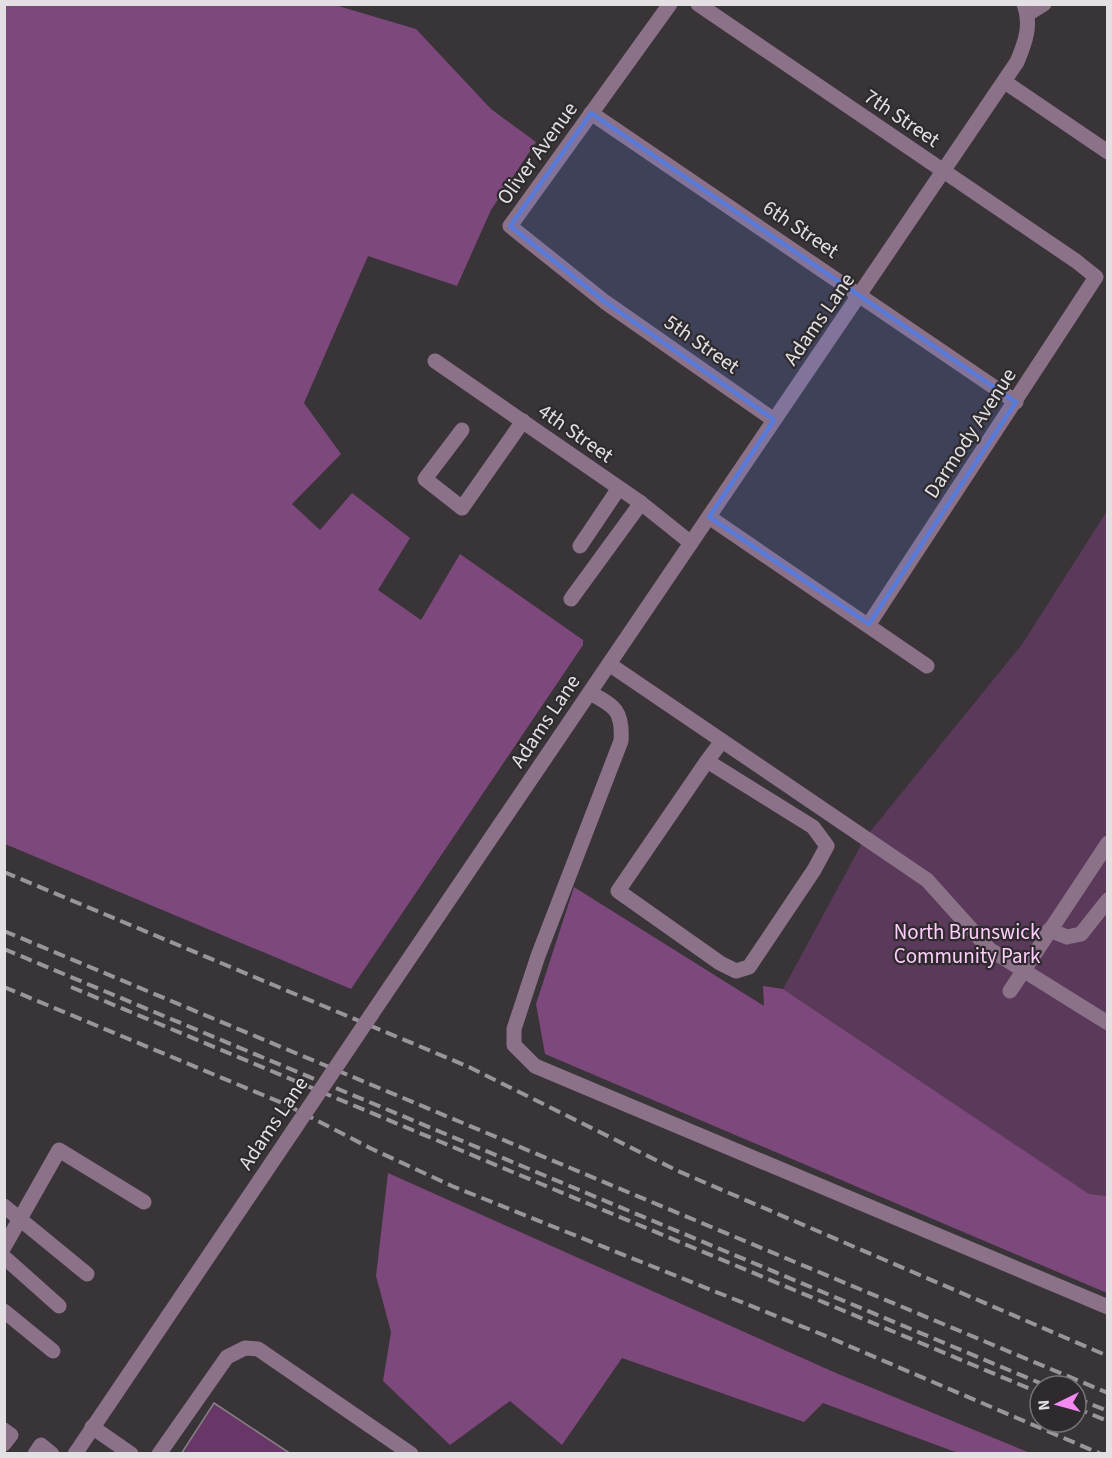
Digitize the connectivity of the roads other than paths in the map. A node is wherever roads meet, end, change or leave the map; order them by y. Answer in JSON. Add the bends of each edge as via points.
{"nodes":[{"id":1,"x":670,"y":4,"type":"edge"},
{"id":2,"x":698,"y":4,"type":"edge"},
{"id":3,"x":1044,"y":4,"type":"edge"},
{"id":4,"x":1026,"y":9,"type":"edge"},
{"id":5,"x":1005,"y":82,"type":"junction"},
{"id":6,"x":591,"y":113,"type":"junction"},
{"id":7,"x":1107,"y":152,"type":"edge"},
{"id":8,"x":945,"y":173,"type":"junction"},
{"id":9,"x":1082,"y":266,"type":"joint"},
{"id":10,"x":862,"y":295,"type":"junction"},
{"id":11,"x":605,"y":303,"type":"joint"},
{"id":12,"x":435,"y":361,"type":"dead end"},
{"id":13,"x":1016,"y":402,"type":"junction"},
{"id":14,"x":774,"y":420,"type":"junction"},
{"id":15,"x":523,"y":421,"type":"junction"},
{"id":16,"x":462,"y":430,"type":"dead end"},
{"id":17,"x":619,"y":488,"type":"junction"},
{"id":18,"x":641,"y":504,"type":"junction"},
{"id":19,"x":709,"y":517,"type":"junction"},
{"id":20,"x":691,"y":543,"type":"junction"},
{"id":21,"x":580,"y":546,"type":"dead end"},
{"id":22,"x":571,"y":599,"type":"dead end"},
{"id":23,"x":869,"y":624,"type":"junction"},
{"id":24,"x":609,"y":664,"type":"junction"},
{"id":25,"x":927,"y":666,"type":"dead end"},
{"id":26,"x":590,"y":693,"type":"junction"},
{"id":27,"x":722,"y":741,"type":"junction"},
{"id":28,"x":707,"y":761,"type":"junction"},
{"id":29,"x":1107,"y":843,"type":"edge"},
{"id":30,"x":1107,"y":900,"type":"edge"},
{"id":31,"x":1049,"y":930,"type":"junction"},
{"id":32,"x":1022,"y":971,"type":"junction"},
{"id":33,"x":1010,"y":991,"type":"dead end"},
{"id":34,"x":1107,"y":1023,"type":"edge"},
{"id":35,"x":144,"y":1202,"type":"dead end"},
{"id":36,"x":4,"y":1206,"type":"edge"},
{"id":37,"x":21,"y":1218,"type":"junction"},
{"id":38,"x":4,"y":1247,"type":"edge"},
{"id":39,"x":4,"y":1257,"type":"edge"},
{"id":40,"x":87,"y":1274,"type":"dead end"},
{"id":41,"x":59,"y":1306,"type":"dead end"},
{"id":42,"x":1107,"y":1307,"type":"edge"},
{"id":43,"x":4,"y":1311,"type":"edge"},
{"id":44,"x":53,"y":1351,"type":"dead end"},
{"id":45,"x":92,"y":1427,"type":"junction"},
{"id":46,"x":4,"y":1430,"type":"edge"},
{"id":47,"x":4,"y":1444,"type":"edge"},
{"id":48,"x":35,"y":1454,"type":"edge"},
{"id":49,"x":52,"y":1454,"type":"edge"},
{"id":50,"x":75,"y":1454,"type":"edge"},
{"id":51,"x":131,"y":1454,"type":"edge"},
{"id":52,"x":159,"y":1454,"type":"edge"},
{"id":53,"x":411,"y":1454,"type":"edge"}],
"edges":[{"from":1,"to":6,"type":"street","name":"Oliver Avenue"},
{"from":2,"to":8,"type":"street","name":"7th Street"},
{"from":3,"to":4,"type":"street"},
{"from":4,"to":5,"type":"street","name":"Adams Lane","via":[[1028,32]]},
{"from":5,"to":7,"type":"street"},
{"from":5,"to":8,"type":"street","name":"Adams Lane"},
{"from":6,"to":10,"type":"street","name":"6th Street"},
{"from":6,"to":11,"type":"street","name":"Oliver Avenue","via":[[510,226]]},
{"from":8,"to":9,"type":"street","name":"7th Street"},
{"from":8,"to":10,"type":"street","name":"Adams Lane"},
{"from":9,"to":13,"type":"street","name":"Darmody Avenue","via":[[1096,278]]},
{"from":10,"to":13,"type":"street","name":"6th Street"},
{"from":10,"to":14,"type":"street","name":"Adams Lane"},
{"from":11,"to":14,"type":"street","name":"5th Street"},
{"from":12,"to":15,"type":"street","name":"4th Street"},
{"from":13,"to":23,"type":"street","name":"Darmody Avenue"},
{"from":14,"to":19,"type":"street","name":"Adams Lane"},
{"from":15,"to":16,"type":"street","via":[[462,508],[425,479]]},
{"from":15,"to":17,"type":"street","name":"4th Street"},
{"from":17,"to":18,"type":"street","name":"4th Street"},
{"from":17,"to":21,"type":"street"},
{"from":18,"to":20,"type":"street","name":"4th Street"},
{"from":18,"to":22,"type":"street"},
{"from":19,"to":20,"type":"street","name":"Adams Lane"},
{"from":19,"to":23,"type":"street"},
{"from":20,"to":24,"type":"street","name":"Adams Lane"},
{"from":23,"to":25,"type":"street"},
{"from":24,"to":26,"type":"street","name":"Adams Lane"},
{"from":24,"to":27,"type":"street"},
{"from":26,"to":42,"type":"street","via":[[619,712],[621,741],[514,1029],[514,1045],[521,1054],[535,1066]]},
{"from":26,"to":45,"type":"street","name":"Adams Lane","bridge":true},
{"from":27,"to":28,"type":"street"},
{"from":27,"to":32,"type":"street","via":[[927,880],[989,949]]},
{"from":28,"to":28,"type":"street","via":[[813,827],[827,846],[749,967],[736,971],[618,891]]},
{"from":29,"to":31,"type":"street"},
{"from":30,"to":31,"type":"street","via":[[1081,934],[1067,937]]},
{"from":31,"to":32,"type":"street"},
{"from":32,"to":33,"type":"street"},
{"from":32,"to":34,"type":"street"},
{"from":35,"to":37,"type":"street","via":[[59,1150]]},
{"from":36,"to":37,"type":"street"},
{"from":37,"to":38,"type":"street"},
{"from":37,"to":40,"type":"street"},
{"from":39,"to":41,"type":"street"},
{"from":43,"to":44,"type":"street"},
{"from":45,"to":50,"type":"street","name":"Adams Lane"},
{"from":45,"to":51,"type":"street"},
{"from":46,"to":47,"type":"street","via":[[11,1435]]},
{"from":48,"to":49,"type":"street","via":[[41,1445]]},
{"from":52,"to":53,"type":"street","via":[[227,1357],[245,1348],[258,1349]]}]}
